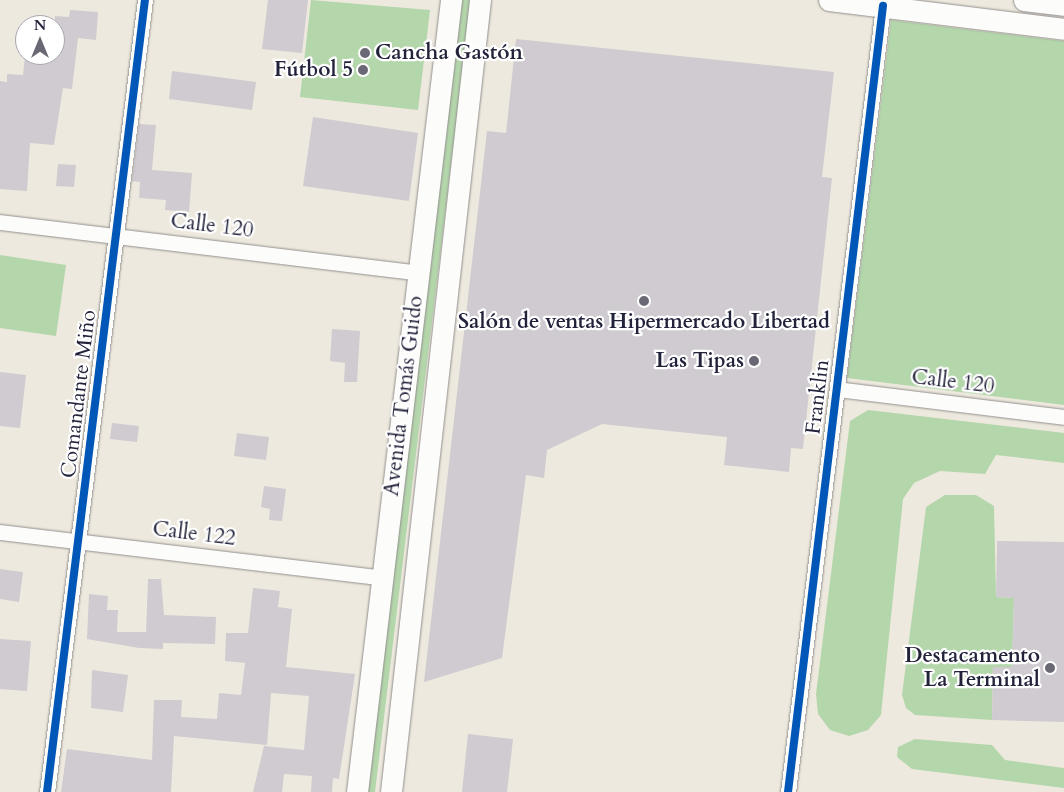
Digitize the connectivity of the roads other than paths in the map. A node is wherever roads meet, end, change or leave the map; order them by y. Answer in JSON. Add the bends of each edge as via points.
{"nodes":[{"id":1,"x":145,"y":0,"type":"edge"},
{"id":2,"x":451,"y":0,"type":"edge"},
{"id":3,"x":480,"y":0,"type":"edge"},
{"id":4,"x":829,"y":0,"type":"edge"},
{"id":5,"x":1024,"y":0,"type":"edge"},
{"id":6,"x":1064,"y":5,"type":"edge"},
{"id":7,"x":883,"y":6,"type":"junction"},
{"id":8,"x":1064,"y":29,"type":"edge"},
{"id":9,"x":0,"y":222,"type":"edge"},
{"id":10,"x":116,"y":236,"type":"junction"},
{"id":11,"x":419,"y":273,"type":"junction"},
{"id":12,"x":837,"y":389,"type":"junction"},
{"id":13,"x":1064,"y":417,"type":"edge"},
{"id":14,"x":0,"y":532,"type":"edge"},
{"id":15,"x":78,"y":541,"type":"junction"},
{"id":16,"x":383,"y":578,"type":"junction"},
{"id":17,"x":47,"y":792,"type":"edge"},
{"id":18,"x":358,"y":792,"type":"edge"},
{"id":19,"x":390,"y":792,"type":"edge"},
{"id":20,"x":788,"y":792,"type":"edge"}],
"edges":[{"from":1,"to":10,"type":"street","name":"Comandante Miño"},
{"from":2,"to":11,"type":"main road","name":"Avenida Tomás Guido"},
{"from":3,"to":19,"type":"main road","name":"Avenida Tomás Guido"},
{"from":4,"to":7,"type":"main road"},
{"from":5,"to":6,"type":"main road"},
{"from":7,"to":8,"type":"main road"},
{"from":7,"to":12,"type":"street","name":"Franklin"},
{"from":9,"to":10,"type":"street","name":"Calle 120"},
{"from":10,"to":11,"type":"street","name":"Calle 120"},
{"from":10,"to":15,"type":"street","name":"Comandante Miño"},
{"from":11,"to":16,"type":"main road","name":"Avenida Tomás Guido"},
{"from":12,"to":13,"type":"street","name":"Calle 120"},
{"from":12,"to":20,"type":"street","name":"Franklin"},
{"from":14,"to":15,"type":"street","name":"Calle 122"},
{"from":15,"to":16,"type":"street","name":"Calle 122"},
{"from":15,"to":17,"type":"street","name":"Comandante Miño"},
{"from":16,"to":18,"type":"main road","name":"Avenida Tomás Guido"}]}
